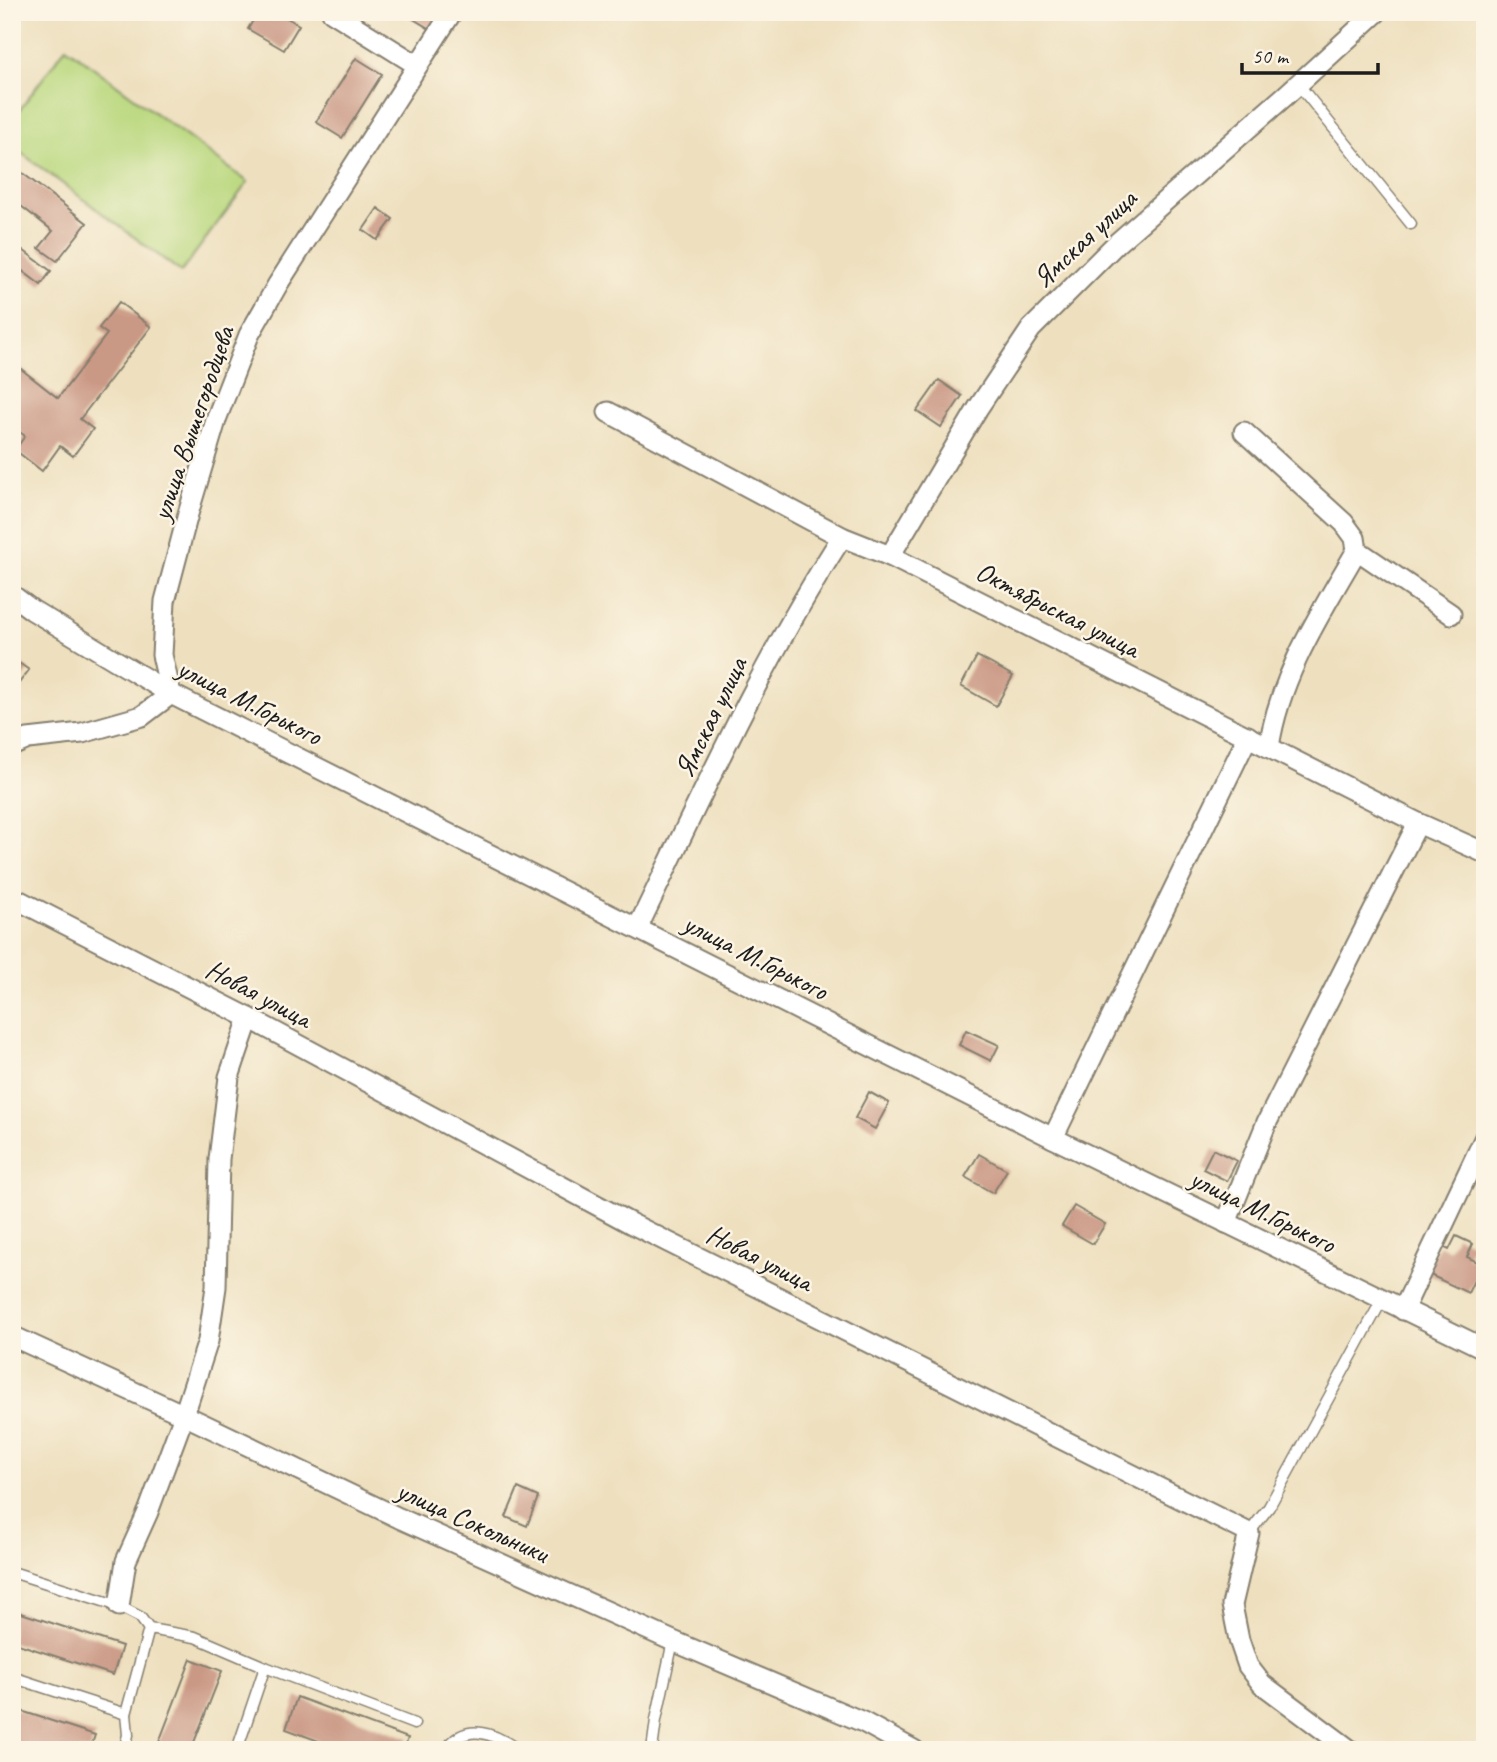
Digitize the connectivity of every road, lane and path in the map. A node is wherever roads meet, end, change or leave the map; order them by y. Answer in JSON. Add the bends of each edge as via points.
{"nodes":[{"id":1,"x":332,"y":12,"type":"edge"},
{"id":2,"x":452,"y":12,"type":"edge"},
{"id":3,"x":1377,"y":12,"type":"edge"},
{"id":4,"x":417,"y":65,"type":"junction"},
{"id":5,"x":1298,"y":84,"type":"junction"},
{"id":6,"x":1411,"y":224,"type":"dead end"},
{"id":7,"x":608,"y":412,"type":"dead end"},
{"id":8,"x":1244,"y":432,"type":"dead end"},
{"id":9,"x":842,"y":537,"type":"junction"},
{"id":10,"x":1357,"y":550,"type":"junction"},
{"id":11,"x":890,"y":556,"type":"junction"},
{"id":12,"x":12,"y":595,"type":"edge"},
{"id":13,"x":1451,"y":614,"type":"dead end"},
{"id":14,"x":171,"y":694,"type":"junction"},
{"id":15,"x":1248,"y":736,"type":"junction"},
{"id":16,"x":12,"y":746,"type":"edge"},
{"id":17,"x":1269,"y":747,"type":"junction"},
{"id":18,"x":1418,"y":822,"type":"junction"},
{"id":19,"x":1485,"y":853,"type":"edge"},
{"id":20,"x":12,"y":897,"type":"edge"},
{"id":21,"x":638,"y":928,"type":"junction"},
{"id":22,"x":249,"y":1018,"type":"junction"},
{"id":23,"x":1053,"y":1138,"type":"junction"},
{"id":24,"x":1485,"y":1138,"type":"edge"},
{"id":25,"x":1226,"y":1223,"type":"junction"},
{"id":26,"x":1382,"y":1300,"type":"junction"},
{"id":27,"x":1403,"y":1310,"type":"junction"},
{"id":28,"x":12,"y":1336,"type":"edge"},
{"id":29,"x":1485,"y":1349,"type":"edge"},
{"id":30,"x":184,"y":1415,"type":"junction"},
{"id":31,"x":1249,"y":1533,"type":"junction"},
{"id":32,"x":12,"y":1572,"type":"edge"},
{"id":33,"x":119,"y":1606,"type":"junction"},
{"id":34,"x":149,"y":1629,"type":"junction"},
{"id":35,"x":673,"y":1641,"type":"junction"},
{"id":36,"x":265,"y":1667,"type":"junction"},
{"id":37,"x":12,"y":1677,"type":"edge"},
{"id":38,"x":126,"y":1714,"type":"junction"},
{"id":39,"x":414,"y":1724,"type":"dead end"},
{"id":40,"x":238,"y":1749,"type":"edge"},
{"id":41,"x":124,"y":1750,"type":"edge"},
{"id":42,"x":446,"y":1750,"type":"edge"},
{"id":43,"x":518,"y":1750,"type":"edge"},
{"id":44,"x":652,"y":1750,"type":"edge"},
{"id":45,"x":915,"y":1750,"type":"edge"},
{"id":46,"x":1350,"y":1750,"type":"edge"}],
"edges":[{"from":1,"to":4,"type":"street"},
{"from":2,"to":4,"type":"street","name":"улица Вышегородцева"},
{"from":3,"to":5,"type":"street","name":"Ямская улица"},
{"from":4,"to":14,"type":"street","name":"улица Вышегородцева","via":[[278,284],[235,370],[202,465],[165,601],[162,655]]},
{"from":5,"to":6,"type":"lane"},
{"from":5,"to":11,"type":"street","name":"Ямская улица","via":[[1116,243],[1031,329]]},
{"from":7,"to":9,"type":"street","name":"Октябрьская улица"},
{"from":8,"to":10,"type":"street","via":[[1344,523]]},
{"from":9,"to":11,"type":"street","name":"Октябрьская улица"},
{"from":9,"to":21,"type":"street","name":"Ямская улица","via":[[756,684]]},
{"from":10,"to":13,"type":"street"},
{"from":10,"to":17,"type":"street","via":[[1286,680]]},
{"from":11,"to":15,"type":"street","name":"Октябрьская улица"},
{"from":12,"to":14,"type":"street","name":"улица М.Горького"},
{"from":14,"to":16,"type":"street","via":[[142,716]]},
{"from":14,"to":21,"type":"street","name":"улица М.Горького"},
{"from":15,"to":17,"type":"street","name":"Октябрьская улица"},
{"from":15,"to":23,"type":"street"},
{"from":17,"to":18,"type":"street","name":"Октябрьская улица"},
{"from":18,"to":19,"type":"street","name":"Октябрьская улица"},
{"from":18,"to":25,"type":"street","via":[[1273,1111]]},
{"from":20,"to":22,"type":"street","name":"Новая улица"},
{"from":21,"to":23,"type":"street","name":"улица М.Горького"},
{"from":22,"to":30,"type":"street","via":[[229,1077],[219,1159],[216,1287],[208,1341]]},
{"from":22,"to":31,"type":"street","name":"Новая улица","via":[[630,1223]]},
{"from":23,"to":25,"type":"street","name":"улица М.Горького"},
{"from":24,"to":27,"type":"street"},
{"from":25,"to":26,"type":"street","name":"улица М.Горького"},
{"from":26,"to":27,"type":"street","name":"улица М.Горького"},
{"from":26,"to":31,"type":"lane","via":[[1269,1507]]},
{"from":27,"to":29,"type":"street","name":"улица М.Горького"},
{"from":28,"to":30,"type":"street","name":"улица Сокольники"},
{"from":30,"to":33,"type":"street","via":[[126,1561]]},
{"from":30,"to":35,"type":"street","name":"улица Сокольники"},
{"from":31,"to":46,"type":"street","via":[[1232,1605],[1248,1666],[1262,1684]]},
{"from":32,"to":33,"type":"lane"},
{"from":33,"to":34,"type":"lane","via":[[140,1617]]},
{"from":34,"to":36,"type":"lane","via":[[195,1637]]},
{"from":34,"to":38,"type":"lane"},
{"from":35,"to":44,"type":"lane"},
{"from":35,"to":45,"type":"street","name":"улица Сокольники"},
{"from":36,"to":39,"type":"lane"},
{"from":36,"to":40,"type":"lane"},
{"from":37,"to":38,"type":"lane"},
{"from":38,"to":41,"type":"lane"},
{"from":42,"to":43,"type":"lane","via":[[458,1735],[469,1731]]}]}
